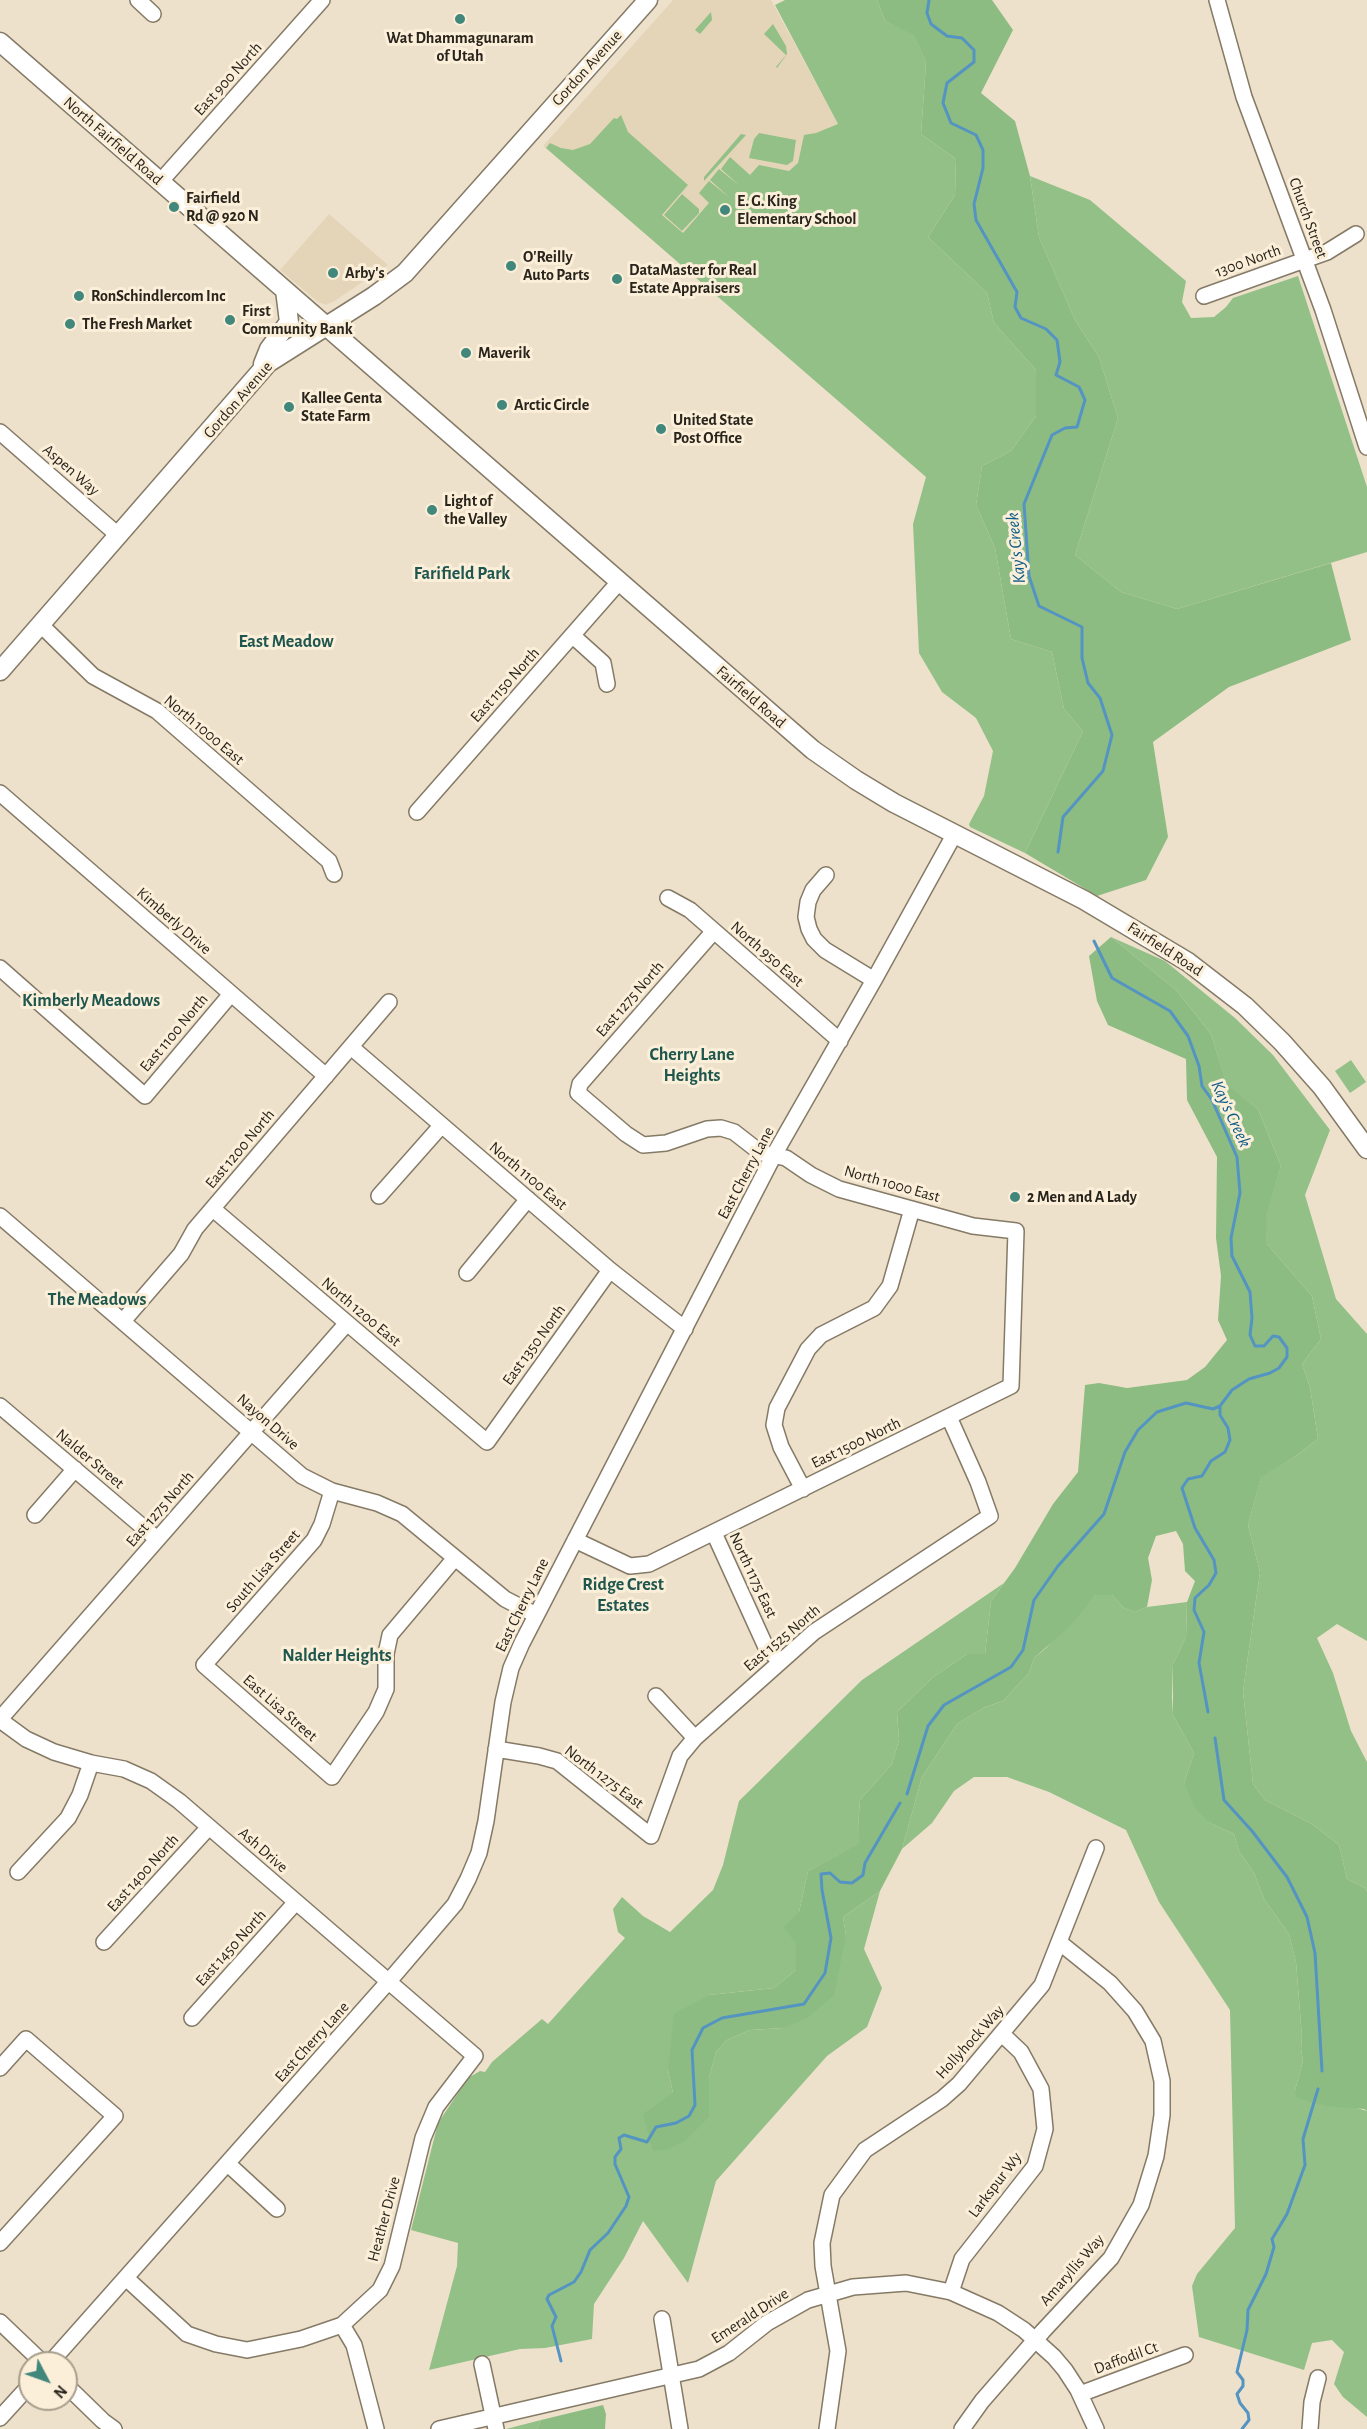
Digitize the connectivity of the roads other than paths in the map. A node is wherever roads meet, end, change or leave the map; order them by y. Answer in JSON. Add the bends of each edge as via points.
{"nodes":[{"id":1,"x":138,"y":0,"type":"edge"},
{"id":2,"x":322,"y":0,"type":"edge"},
{"id":3,"x":648,"y":0,"type":"edge"},
{"id":4,"x":1217,"y":0,"type":"edge"},
{"id":5,"x":153,"y":14,"type":"dead end"},
{"id":6,"x":0,"y":42,"type":"edge"},
{"id":7,"x":160,"y":182,"type":"junction"},
{"id":8,"x":1356,"y":234,"type":"dead end"},
{"id":9,"x":226,"y":240,"type":"joint"},
{"id":10,"x":1304,"y":260,"type":"junction"},
{"id":11,"x":285,"y":291,"type":"junction"},
{"id":12,"x":1204,"y":296,"type":"dead end"},
{"id":13,"x":326,"y":327,"type":"junction"},
{"id":14,"x":260,"y":372,"type":"junction"},
{"id":15,"x":0,"y":432,"type":"edge"},
{"id":16,"x":1367,"y":447,"type":"edge"},
{"id":17,"x":119,"y":536,"type":"junction"},
{"id":18,"x":619,"y":582,"type":"junction"},
{"id":19,"x":41,"y":625,"type":"junction"},
{"id":20,"x":573,"y":636,"type":"junction"},
{"id":21,"x":0,"y":671,"type":"edge"},
{"id":22,"x":607,"y":684,"type":"dead end"},
{"id":23,"x":0,"y":793,"type":"edge"},
{"id":24,"x":417,"y":812,"type":"dead end"},
{"id":25,"x":954,"y":835,"type":"junction"},
{"id":26,"x":334,"y":874,"type":"dead end"},
{"id":27,"x":826,"y":875,"type":"dead end"},
{"id":28,"x":668,"y":898,"type":"dead end"},
{"id":29,"x":714,"y":931,"type":"junction"},
{"id":30,"x":0,"y":968,"type":"edge"},
{"id":31,"x":874,"y":981,"type":"junction"},
{"id":32,"x":231,"y":994,"type":"junction"},
{"id":33,"x":389,"y":1002,"type":"dead end"},
{"id":34,"x":840,"y":1041,"type":"junction"},
{"id":35,"x":351,"y":1047,"type":"junction"},
{"id":36,"x":326,"y":1076,"type":"junction"},
{"id":37,"x":578,"y":1093,"type":"joint"},
{"id":38,"x":441,"y":1126,"type":"junction"},
{"id":39,"x":1367,"y":1149,"type":"edge"},
{"id":40,"x":774,"y":1155,"type":"junction"},
{"id":41,"x":379,"y":1196,"type":"dead end"},
{"id":42,"x":528,"y":1198,"type":"junction"},
{"id":43,"x":213,"y":1209,"type":"junction"},
{"id":44,"x":912,"y":1209,"type":"junction"},
{"id":45,"x":0,"y":1216,"type":"edge"},
{"id":46,"x":1016,"y":1231,"type":"joint"},
{"id":47,"x":610,"y":1270,"type":"junction"},
{"id":48,"x":467,"y":1272,"type":"dead end"},
{"id":49,"x":123,"y":1321,"type":"junction"},
{"id":50,"x":347,"y":1323,"type":"junction"},
{"id":51,"x":685,"y":1329,"type":"junction"},
{"id":52,"x":0,"y":1406,"type":"edge"},
{"id":53,"x":948,"y":1417,"type":"junction"},
{"id":54,"x":252,"y":1432,"type":"junction"},
{"id":55,"x":487,"y":1442,"type":"joint"},
{"id":56,"x":75,"y":1469,"type":"junction"},
{"id":57,"x":803,"y":1489,"type":"junction"},
{"id":58,"x":332,"y":1491,"type":"junction"},
{"id":59,"x":35,"y":1515,"type":"dead end"},
{"id":60,"x":714,"y":1533,"type":"junction"},
{"id":61,"x":157,"y":1539,"type":"junction"},
{"id":62,"x":575,"y":1540,"type":"junction"},
{"id":63,"x":455,"y":1558,"type":"junction"},
{"id":64,"x":536,"y":1615,"type":"junction"},
{"id":65,"x":780,"y":1662,"type":"junction"},
{"id":66,"x":204,"y":1665,"type":"joint"},
{"id":67,"x":656,"y":1696,"type":"dead end"},
{"id":68,"x":0,"y":1720,"type":"edge"},
{"id":69,"x":694,"y":1738,"type":"junction"},
{"id":70,"x":496,"y":1749,"type":"junction"},
{"id":71,"x":91,"y":1763,"type":"junction"},
{"id":72,"x":208,"y":1827,"type":"junction"},
{"id":73,"x":651,"y":1836,"type":"joint"},
{"id":74,"x":1096,"y":1848,"type":"dead end"},
{"id":75,"x":18,"y":1872,"type":"dead end"},
{"id":76,"x":296,"y":1902,"type":"junction"},
{"id":77,"x":104,"y":1942,"type":"dead end"},
{"id":78,"x":1059,"y":1942,"type":"junction"},
{"id":79,"x":389,"y":1982,"type":"junction"},
{"id":80,"x":192,"y":2018,"type":"dead end"},
{"id":81,"x":1002,"y":2034,"type":"junction"},
{"id":82,"x":474,"y":2056,"type":"joint"},
{"id":83,"x":0,"y":2068,"type":"edge"},
{"id":84,"x":228,"y":2164,"type":"junction"},
{"id":85,"x":278,"y":2209,"type":"dead end"},
{"id":86,"x":0,"y":2243,"type":"edge"},
{"id":87,"x":126,"y":2278,"type":"junction"},
{"id":88,"x":951,"y":2292,"type":"junction"},
{"id":89,"x":830,"y":2293,"type":"junction"},
{"id":90,"x":662,"y":2319,"type":"dead end"},
{"id":91,"x":0,"y":2322,"type":"edge"},
{"id":92,"x":342,"y":2325,"type":"junction"},
{"id":93,"x":1035,"y":2339,"type":"junction"},
{"id":94,"x":30,"y":2351,"type":"edge"},
{"id":95,"x":61,"y":2351,"type":"edge"},
{"id":96,"x":1185,"y":2355,"type":"dead end"},
{"id":97,"x":482,"y":2364,"type":"dead end"},
{"id":98,"x":672,"y":2375,"type":"junction"},
{"id":99,"x":1318,"y":2378,"type":"dead end"},
{"id":100,"x":1080,"y":2394,"type":"junction"},
{"id":101,"x":78,"y":2397,"type":"edge"},
{"id":102,"x":18,"y":2398,"type":"edge"},
{"id":103,"x":0,"y":2418,"type":"edge"},
{"id":104,"x":495,"y":2423,"type":"edge"},
{"id":105,"x":114,"y":2429,"type":"edge"},
{"id":106,"x":376,"y":2429,"type":"edge"},
{"id":107,"x":439,"y":2429,"type":"edge"},
{"id":108,"x":680,"y":2429,"type":"edge"},
{"id":109,"x":827,"y":2429,"type":"edge"},
{"id":110,"x":962,"y":2429,"type":"edge"},
{"id":111,"x":1096,"y":2429,"type":"edge"},
{"id":112,"x":1310,"y":2429,"type":"edge"}],
"edges":[{"from":1,"to":5,"type":"street"},
{"from":2,"to":7,"type":"street","name":"East 900 North"},
{"from":3,"to":13,"type":"main road","name":"Gordon Avenue","via":[[405,273]]},
{"from":4,"to":10,"type":"street","name":"Church Street","via":[[1244,97]]},
{"from":6,"to":7,"type":"main road","name":"North Fairfield Road"},
{"from":7,"to":9,"type":"main road","name":"North Fairfield Road"},
{"from":8,"to":10,"type":"street","name":"1300 North","via":[[1327,252]]},
{"from":9,"to":11,"type":"main road","name":"Fairfield Road"},
{"from":10,"to":12,"type":"street","name":"1300 North"},
{"from":10,"to":16,"type":"street","name":"Church Street"},
{"from":11,"to":13,"type":"main road","name":"Fairfield Road"},
{"from":11,"to":14,"type":"main road","via":[[289,322],[269,349]]},
{"from":13,"to":14,"type":"main road","name":"Gordon Avenue","via":[[274,358]]},
{"from":13,"to":18,"type":"main road","name":"Fairfield Road"},
{"from":14,"to":17,"type":"main road","name":"Gordon Avenue"},
{"from":15,"to":17,"type":"street","name":"Aspen Way"},
{"from":17,"to":19,"type":"main road","name":"Gordon Avenue"},
{"from":18,"to":20,"type":"street","name":"East 1150 North"},
{"from":18,"to":25,"type":"main road","name":"Fairfield Road","via":[[827,760],[886,799]]},
{"from":19,"to":21,"type":"main road","name":"Gordon Avenue"},
{"from":19,"to":26,"type":"street","name":"North 1000 East","via":[[93,676],[157,711],[329,861]]},
{"from":20,"to":22,"type":"street","via":[[603,663]]},
{"from":20,"to":24,"type":"street","name":"East 1150 North"},
{"from":23,"to":32,"type":"street","name":"Kimberly Drive"},
{"from":25,"to":31,"type":"street","name":"East Cherry Lane"},
{"from":25,"to":39,"type":"main road","name":"Fairfield Road","via":[[1084,900],[1188,962],[1245,1006],[1282,1042],[1322,1087]]},
{"from":27,"to":31,"type":"street","via":[[808,902],[809,929],[825,950]]},
{"from":28,"to":29,"type":"street","name":"North 950 East","via":[[690,910]]},
{"from":29,"to":34,"type":"street","name":"North 950 East"},
{"from":29,"to":37,"type":"street","name":"East 1275 North","via":[[580,1084]]},
{"from":30,"to":32,"type":"street","name":"East 1100 North","via":[[145,1096]]},
{"from":31,"to":34,"type":"street","name":"East Cherry Lane"},
{"from":32,"to":36,"type":"street","name":"Kimberly Drive"},
{"from":33,"to":35,"type":"street","name":"East 1200 North"},
{"from":34,"to":40,"type":"street","name":"East Cherry Lane"},
{"from":35,"to":36,"type":"street","name":"East 1200 North"},
{"from":35,"to":38,"type":"street","name":"North 1100 East"},
{"from":36,"to":43,"type":"street","name":"East 1200 North"},
{"from":37,"to":40,"type":"street","name":"North 1000 East","via":[[643,1144],[666,1143],[720,1128],[734,1132],[762,1153]]},
{"from":38,"to":41,"type":"street"},
{"from":38,"to":42,"type":"street","name":"North 1100 East"},
{"from":40,"to":44,"type":"street","name":"North 1000 East","via":[[839,1189]]},
{"from":40,"to":51,"type":"street","name":"East Cherry Lane"},
{"from":42,"to":47,"type":"street","name":"North 1100 East"},
{"from":42,"to":48,"type":"street"},
{"from":43,"to":49,"type":"street","name":"East 1200 North","via":[[195,1229],[182,1254]]},
{"from":43,"to":50,"type":"street","name":"North 1200 East"},
{"from":44,"to":46,"type":"street","name":"North 1000 East","via":[[973,1226]]},
{"from":44,"to":57,"type":"street","via":[[890,1286],[874,1308],[821,1335],[808,1349],[777,1408],[774,1425],[781,1447]]},
{"from":45,"to":49,"type":"street","name":"Nayon Drive"},
{"from":46,"to":53,"type":"street","name":"East 1500 North","via":[[1011,1386]]},
{"from":47,"to":51,"type":"street","name":"North 1100 East"},
{"from":47,"to":55,"type":"street","name":"East 1350 North"},
{"from":49,"to":54,"type":"street","name":"Nayon Drive"},
{"from":50,"to":54,"type":"street","name":"East 1275 North"},
{"from":50,"to":55,"type":"street","name":"North 1200 East"},
{"from":51,"to":62,"type":"street","name":"East Cherry Lane"},
{"from":52,"to":56,"type":"street","name":"Nalder Street"},
{"from":53,"to":57,"type":"street","name":"East 1500 North"},
{"from":53,"to":65,"type":"street","name":"East 1525 North","via":[[990,1516],[814,1632]]},
{"from":54,"to":58,"type":"street","name":"Nayon Drive","via":[[302,1476]]},
{"from":54,"to":61,"type":"street","name":"East 1275 North"},
{"from":56,"to":59,"type":"street"},
{"from":56,"to":61,"type":"street","name":"Nalder Street"},
{"from":57,"to":60,"type":"street","name":"East 1500 North"},
{"from":58,"to":63,"type":"street","name":"Nayon Drive","via":[[402,1514]]},
{"from":58,"to":66,"type":"street","name":"South Lisa Street","via":[[314,1540]]},
{"from":60,"to":62,"type":"street","name":"East 1500 North","via":[[649,1564],[630,1566]]},
{"from":60,"to":65,"type":"street","name":"North 1175 East","via":[[765,1645]]},
{"from":61,"to":68,"type":"street","name":"East 1275 North"},
{"from":62,"to":64,"type":"street","name":"East Cherry Lane"},
{"from":63,"to":64,"type":"street","name":"Nayon Drive","via":[[505,1599]]},
{"from":63,"to":66,"type":"street","name":"East Lisa Street","via":[[390,1635],[386,1689],[376,1712],[332,1777]]},
{"from":64,"to":70,"type":"street","name":"East Cherry Lane","via":[[512,1668]]},
{"from":65,"to":69,"type":"street","name":"East 1525 North"},
{"from":67,"to":69,"type":"street"},
{"from":68,"to":71,"type":"street","name":"Ash Drive","via":[[26,1739]]},
{"from":69,"to":73,"type":"street","name":"East 1525 North","via":[[680,1756]]},
{"from":70,"to":73,"type":"street","name":"North 1275 East","via":[[557,1761]]},
{"from":70,"to":79,"type":"street","name":"East Cherry Lane","via":[[486,1821],[468,1879],[455,1904]]},
{"from":71,"to":72,"type":"street","name":"Ash Drive","via":[[124,1769],[151,1781]]},
{"from":71,"to":75,"type":"street","via":[[68,1818]]},
{"from":72,"to":76,"type":"street","name":"Ash Drive"},
{"from":72,"to":77,"type":"street","name":"East 1400 North"},
{"from":74,"to":78,"type":"street","name":"Hollyhock Way"},
{"from":76,"to":79,"type":"street","name":"Ash Drive"},
{"from":76,"to":80,"type":"street","name":"East 1450 North"},
{"from":78,"to":81,"type":"street","name":"Hollyhock Way","via":[[1042,1985]]},
{"from":78,"to":93,"type":"street","name":"Amaryllis Way","via":[[1110,1983],[1135,2011],[1153,2041],[1162,2081],[1162,2115],[1156,2156],[1141,2205],[1111,2258]]},
{"from":79,"to":82,"type":"street","name":"Ash Drive"},
{"from":79,"to":84,"type":"street","name":"East Cherry Lane"},
{"from":81,"to":88,"type":"street","name":"Larkspur Wy","via":[[1021,2052],[1041,2089],[1045,2129],[1035,2166],[962,2259]]},
{"from":81,"to":89,"type":"street","name":"Hollyhock Way","via":[[959,2084],[865,2150],[842,2179],[832,2195],[822,2243]]},
{"from":82,"to":92,"type":"street","name":"Heather Drive","via":[[436,2107],[423,2138],[392,2266],[380,2290]]},
{"from":83,"to":86,"type":"street","via":[[26,2039],[115,2116]]},
{"from":84,"to":85,"type":"street"},
{"from":84,"to":87,"type":"street","name":"East Cherry Lane"},
{"from":87,"to":92,"type":"street","name":"Heather Drive","via":[[187,2334],[216,2344],[248,2350]]},
{"from":87,"to":95,"type":"street","name":"East Cherry Lane"},
{"from":88,"to":89,"type":"street","name":"Emerald Drive","via":[[906,2283]]},
{"from":88,"to":93,"type":"street","name":"Emerald Drive","via":[[998,2313]]},
{"from":89,"to":98,"type":"street","name":"Emerald Drive","via":[[766,2323],[729,2353],[699,2368]]},
{"from":89,"to":109,"type":"street","name":"Hollyhock Way","via":[[838,2351]]},
{"from":90,"to":98,"type":"street"},
{"from":91,"to":94,"type":"street"},
{"from":92,"to":106,"type":"street","via":[[354,2346]]},
{"from":93,"to":100,"type":"street","name":"Emerald Drive","via":[[1065,2370]]},
{"from":93,"to":110,"type":"street","name":"Amaryllis Way"},
{"from":96,"to":100,"type":"street","name":"Daffodil Ct"},
{"from":97,"to":104,"type":"street"},
{"from":98,"to":104,"type":"street","name":"Emerald Drive"},
{"from":98,"to":108,"type":"street"},
{"from":99,"to":112,"type":"street"},
{"from":100,"to":111,"type":"street","name":"Emerald Drive"},
{"from":101,"to":105,"type":"street"},
{"from":102,"to":103,"type":"street"},
{"from":104,"to":107,"type":"street","name":"Emerald Drive"}]}
